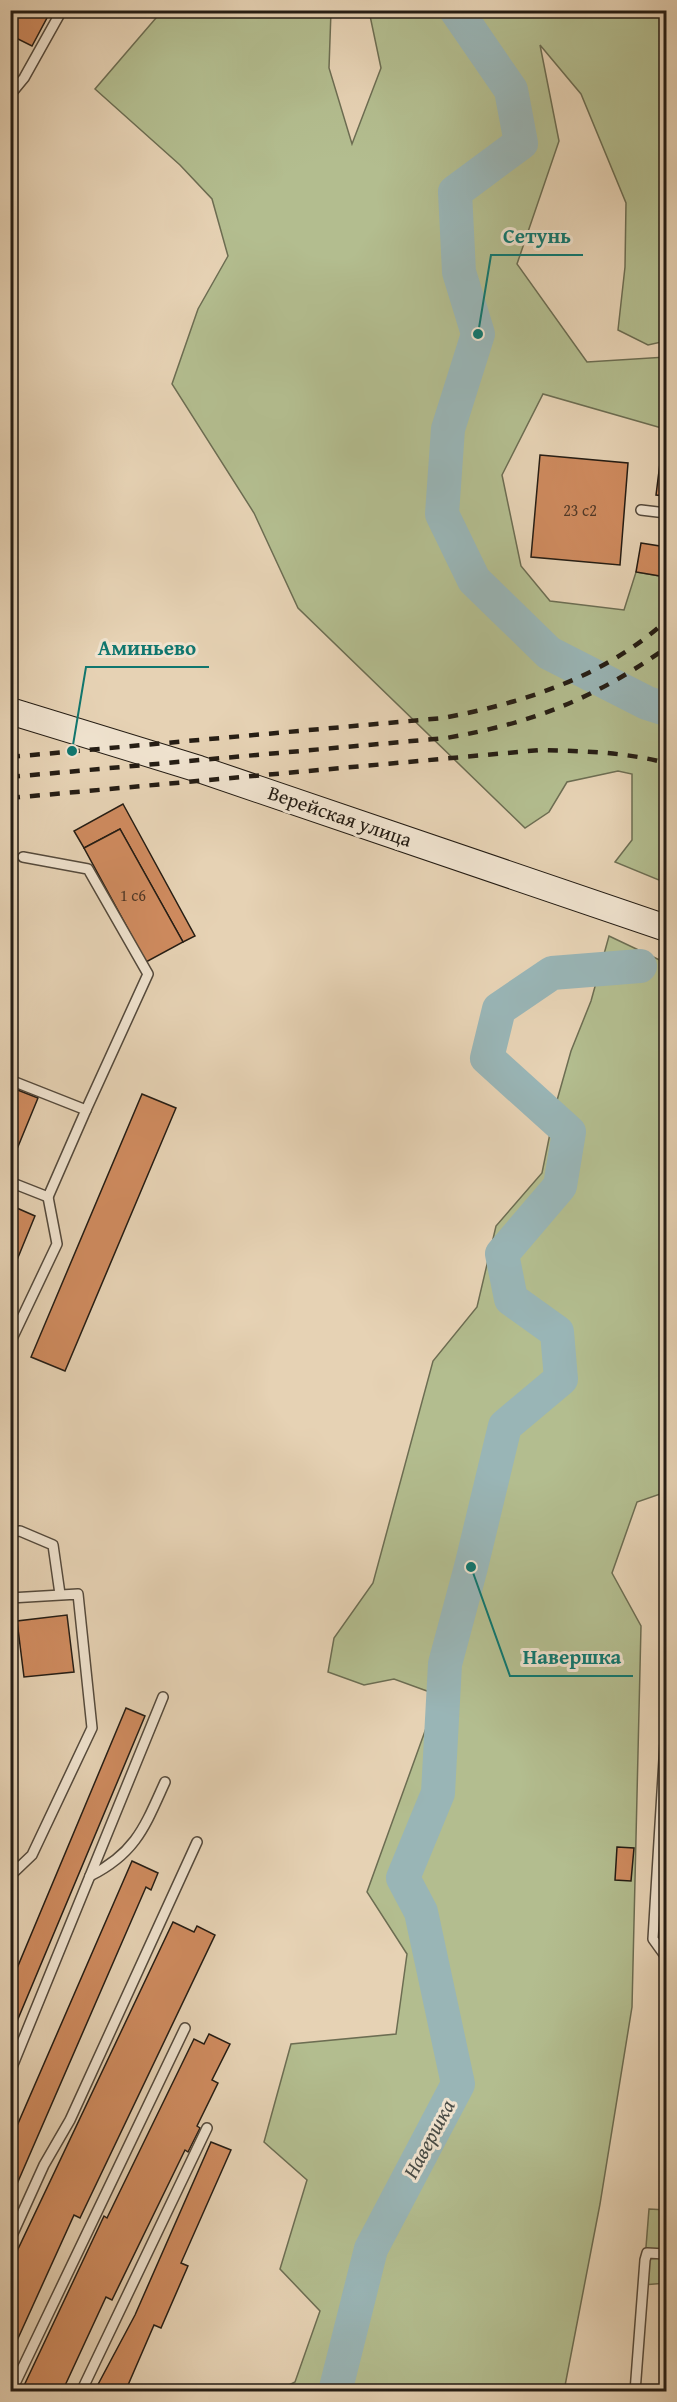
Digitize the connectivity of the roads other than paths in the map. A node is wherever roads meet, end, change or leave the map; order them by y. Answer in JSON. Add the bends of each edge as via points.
{"nodes":[{"id":1,"x":62,"y":10,"type":"edge"},
{"id":2,"x":10,"y":95,"type":"edge"},
{"id":3,"x":10,"y":306,"type":"edge"},
{"id":4,"x":10,"y":312,"type":"edge"},
{"id":5,"x":641,"y":510,"type":"dead end"},
{"id":6,"x":666,"y":513,"type":"edge"},
{"id":7,"x":10,"y":711,"type":"edge"},
{"id":8,"x":23,"y":856,"type":"dead end"},
{"id":9,"x":666,"y":928,"type":"edge"},
{"id":10,"x":10,"y":1080,"type":"edge"},
{"id":11,"x":86,"y":1110,"type":"junction"},
{"id":12,"x":10,"y":1182,"type":"edge"},
{"id":13,"x":48,"y":1197,"type":"junction"},
{"id":14,"x":10,"y":1343,"type":"edge"},
{"id":15,"x":10,"y":1532,"type":"edge"},
{"id":16,"x":60,"y":1594,"type":"junction"},
{"id":17,"x":10,"y":1598,"type":"edge"},
{"id":18,"x":163,"y":1697,"type":"dead end"},
{"id":19,"x":666,"y":1727,"type":"edge"},
{"id":20,"x":165,"y":1782,"type":"dead end"},
{"id":21,"x":197,"y":1842,"type":"dead end"},
{"id":22,"x":10,"y":1876,"type":"edge"},
{"id":23,"x":90,"y":1876,"type":"junction"},
{"id":24,"x":666,"y":1957,"type":"edge"},
{"id":25,"x":185,"y":2028,"type":"dead end"},
{"id":26,"x":10,"y":2072,"type":"edge"},
{"id":27,"x":207,"y":2128,"type":"dead end"},
{"id":28,"x":10,"y":2240,"type":"edge"},
{"id":29,"x":666,"y":2254,"type":"edge"},
{"id":30,"x":11,"y":2391,"type":"edge"},
{"id":31,"x":81,"y":2391,"type":"edge"},
{"id":32,"x":635,"y":2391,"type":"edge"}],
"edges":[{"from":1,"to":2,"type":"lane","via":[[24,78]]},
{"from":3,"to":4,"type":"lane"},
{"from":5,"to":6,"type":"lane"},
{"from":7,"to":9,"type":"street","name":"Верейская улица","via":[[200,768]]},
{"from":8,"to":11,"type":"lane","via":[[88,869],[148,974]]},
{"from":10,"to":11,"type":"lane"},
{"from":11,"to":13,"type":"lane"},
{"from":12,"to":13,"type":"lane"},
{"from":13,"to":14,"type":"lane","via":[[57,1244]]},
{"from":15,"to":16,"type":"lane","via":[[20,1531],[53,1545]]},
{"from":16,"to":17,"type":"lane"},
{"from":16,"to":22,"type":"lane","via":[[78,1594],[92,1728],[32,1855]]},
{"from":18,"to":23,"type":"lane"},
{"from":19,"to":24,"type":"lane","via":[[653,1939]]},
{"from":20,"to":23,"type":"lane","via":[[140,1836],[109,1866]]},
{"from":21,"to":28,"type":"lane","via":[[70,2120],[44,2165]]},
{"from":23,"to":26,"type":"lane"},
{"from":25,"to":30,"type":"lane"},
{"from":27,"to":31,"type":"lane"},
{"from":29,"to":32,"type":"lane","via":[[647,2253],[645,2260]]}]}
